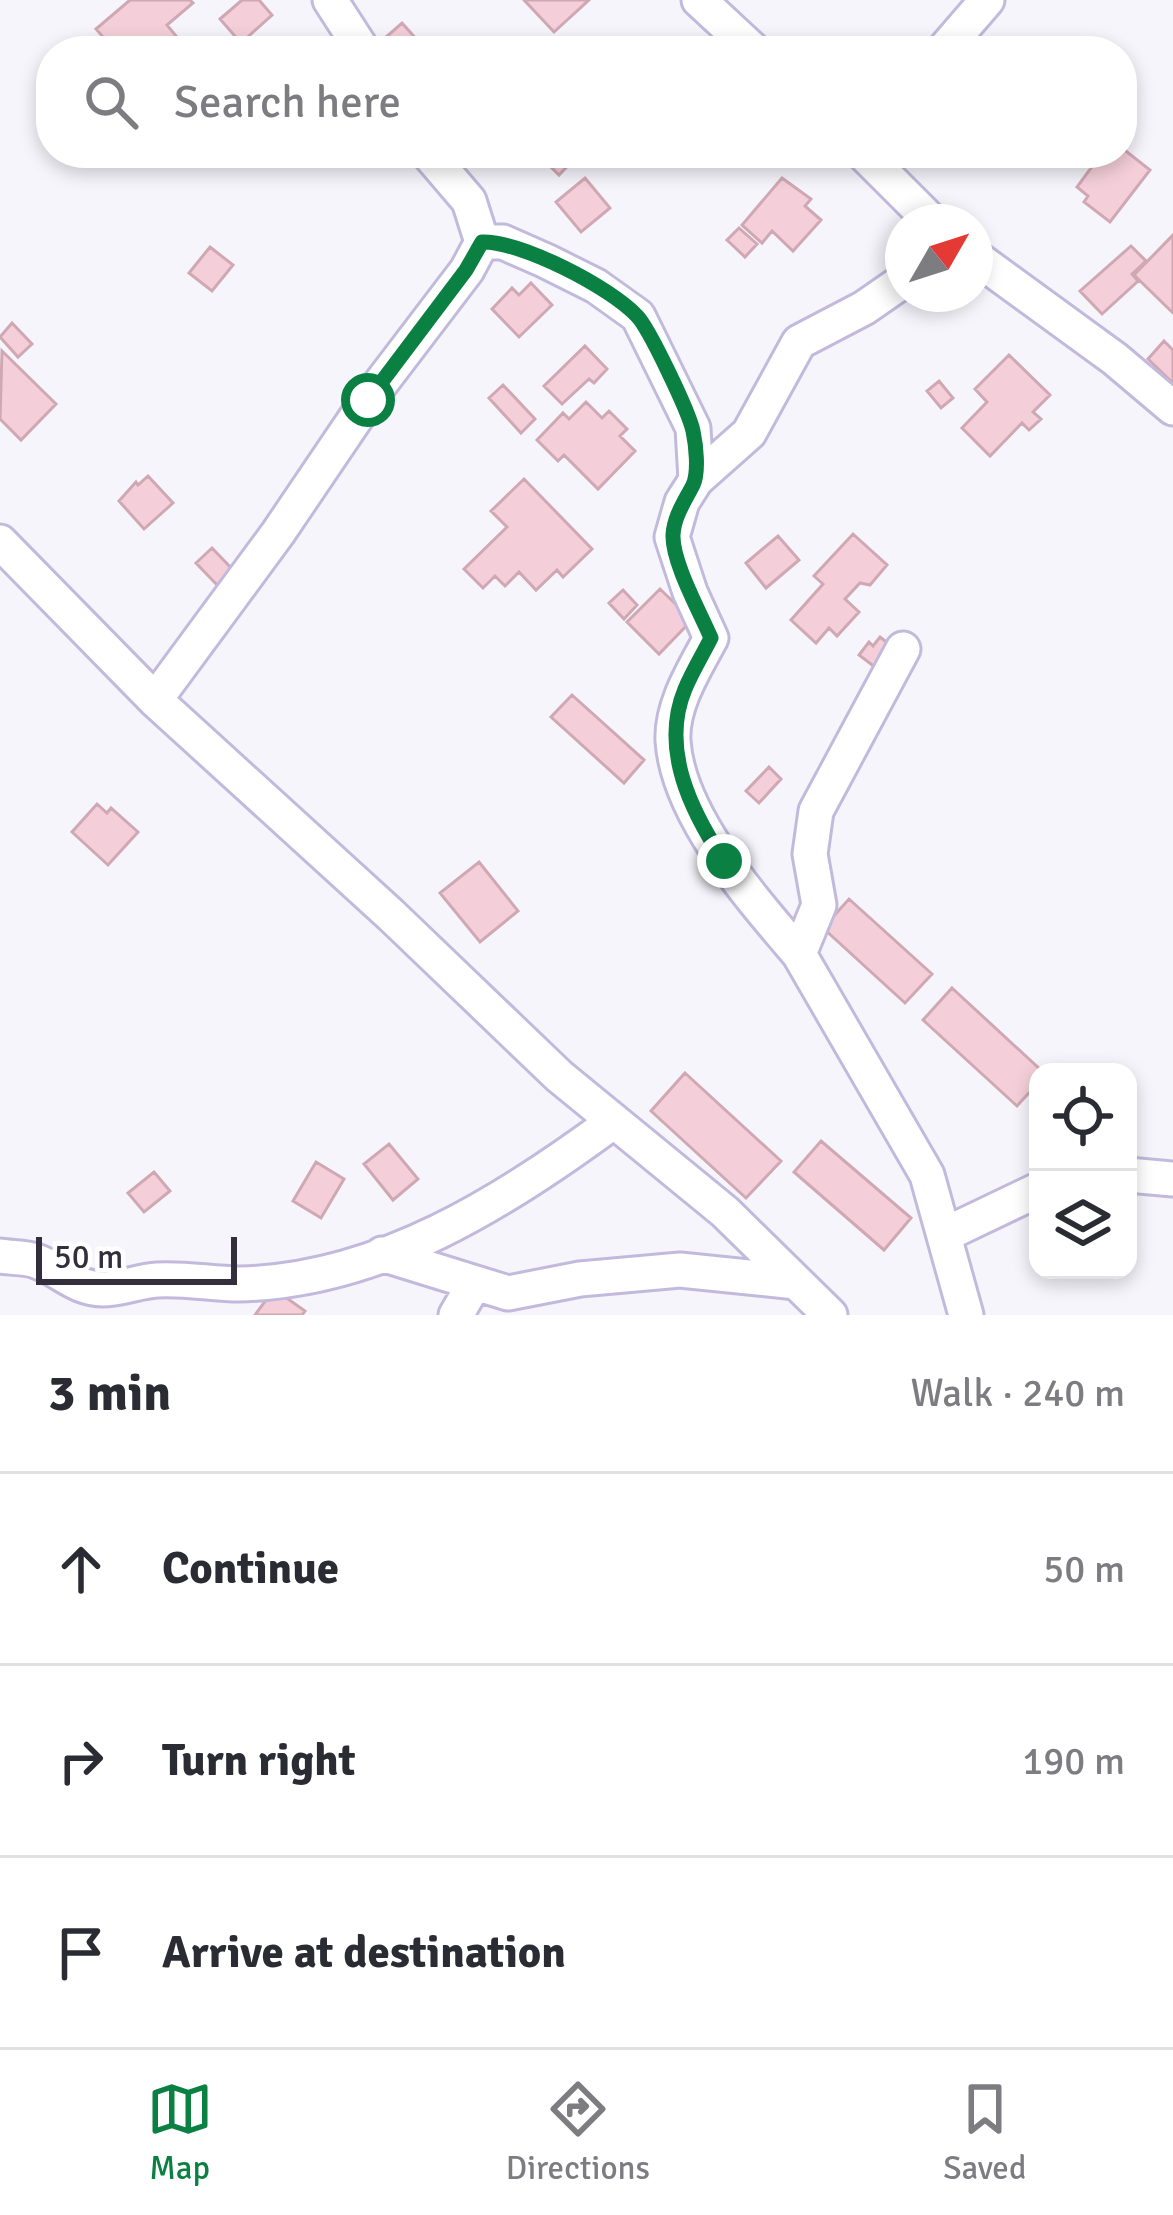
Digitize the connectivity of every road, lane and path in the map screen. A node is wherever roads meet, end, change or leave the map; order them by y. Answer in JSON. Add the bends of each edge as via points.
{"nodes":[{"id":1,"x":331,"y":0,"type":"edge"},
{"id":2,"x":699,"y":0,"type":"edge"},
{"id":3,"x":987,"y":0,"type":"edge"},
{"id":4,"x":354,"y":36,"type":"edge"},
{"id":5,"x":738,"y":36,"type":"edge"},
{"id":6,"x":956,"y":36,"type":"edge"},
{"id":7,"x":441,"y":168,"type":"edge"},
{"id":8,"x":879,"y":168,"type":"edge"},
{"id":9,"x":907,"y":168,"type":"edge"},
{"id":10,"x":916,"y":204,"type":"edge"},
{"id":11,"x":920,"y":204,"type":"edge"},
{"id":12,"x":482,"y":242,"type":"junction"},
{"id":13,"x":993,"y":269,"type":"edge"},
{"id":14,"x":885,"y":293,"type":"edge"},
{"id":15,"x":1173,"y":408,"type":"edge"},
{"id":16,"x":696,"y":480,"type":"junction"},
{"id":17,"x":0,"y":542,"type":"edge"},
{"id":18,"x":903,"y":649,"type":"dead end"},
{"id":19,"x":154,"y":700,"type":"junction"},
{"id":20,"x":800,"y":954,"type":"junction"},
{"id":21,"x":614,"y":1121,"type":"junction"},
{"id":22,"x":1137,"y":1176,"type":"edge"},
{"id":23,"x":1173,"y":1179,"type":"edge"},
{"id":24,"x":1029,"y":1194,"type":"edge"},
{"id":25,"x":946,"y":1234,"type":"junction"},
{"id":26,"x":382,"y":1254,"type":"junction"},
{"id":27,"x":0,"y":1256,"type":"edge"},
{"id":28,"x":796,"y":1282,"type":"junction"},
{"id":29,"x":474,"y":1284,"type":"junction"},
{"id":30,"x":456,"y":1315,"type":"edge"},
{"id":31,"x":830,"y":1315,"type":"edge"},
{"id":32,"x":966,"y":1315,"type":"edge"}],
"edges":[{"from":1,"to":4,"type":"street"},
{"from":2,"to":5,"type":"street"},
{"from":3,"to":6,"type":"street"},
{"from":7,"to":12,"type":"street","via":[[469,201]]},
{"from":8,"to":10,"type":"street"},
{"from":9,"to":11,"type":"street"},
{"from":12,"to":16,"type":"street","via":[[546,261],[638,316],[693,428]]},
{"from":12,"to":19,"type":"street"},
{"from":13,"to":15,"type":"street"},
{"from":14,"to":16,"type":"street","via":[[799,342],[749,433]]},
{"from":16,"to":20,"type":"street","via":[[672,537],[711,638],[683,692],[673,740],[706,833]]},
{"from":17,"to":19,"type":"street"},
{"from":18,"to":20,"type":"street","via":[[816,812],[810,854],[818,904]]},
{"from":19,"to":21,"type":"street"},
{"from":20,"to":25,"type":"street","via":[[927,1175]]},
{"from":21,"to":26,"type":"street","via":[[458,1225]]},
{"from":21,"to":28,"type":"street"},
{"from":22,"to":23,"type":"street"},
{"from":24,"to":25,"type":"street"},
{"from":25,"to":32,"type":"street"},
{"from":26,"to":27,"type":"street","via":[[299,1278],[153,1280],[106,1290],[81,1287],[37,1261]]},
{"from":26,"to":29,"type":"street"},
{"from":28,"to":29,"type":"street","via":[[680,1270],[508,1293]]},
{"from":28,"to":31,"type":"street"},
{"from":29,"to":30,"type":"street"}]}
